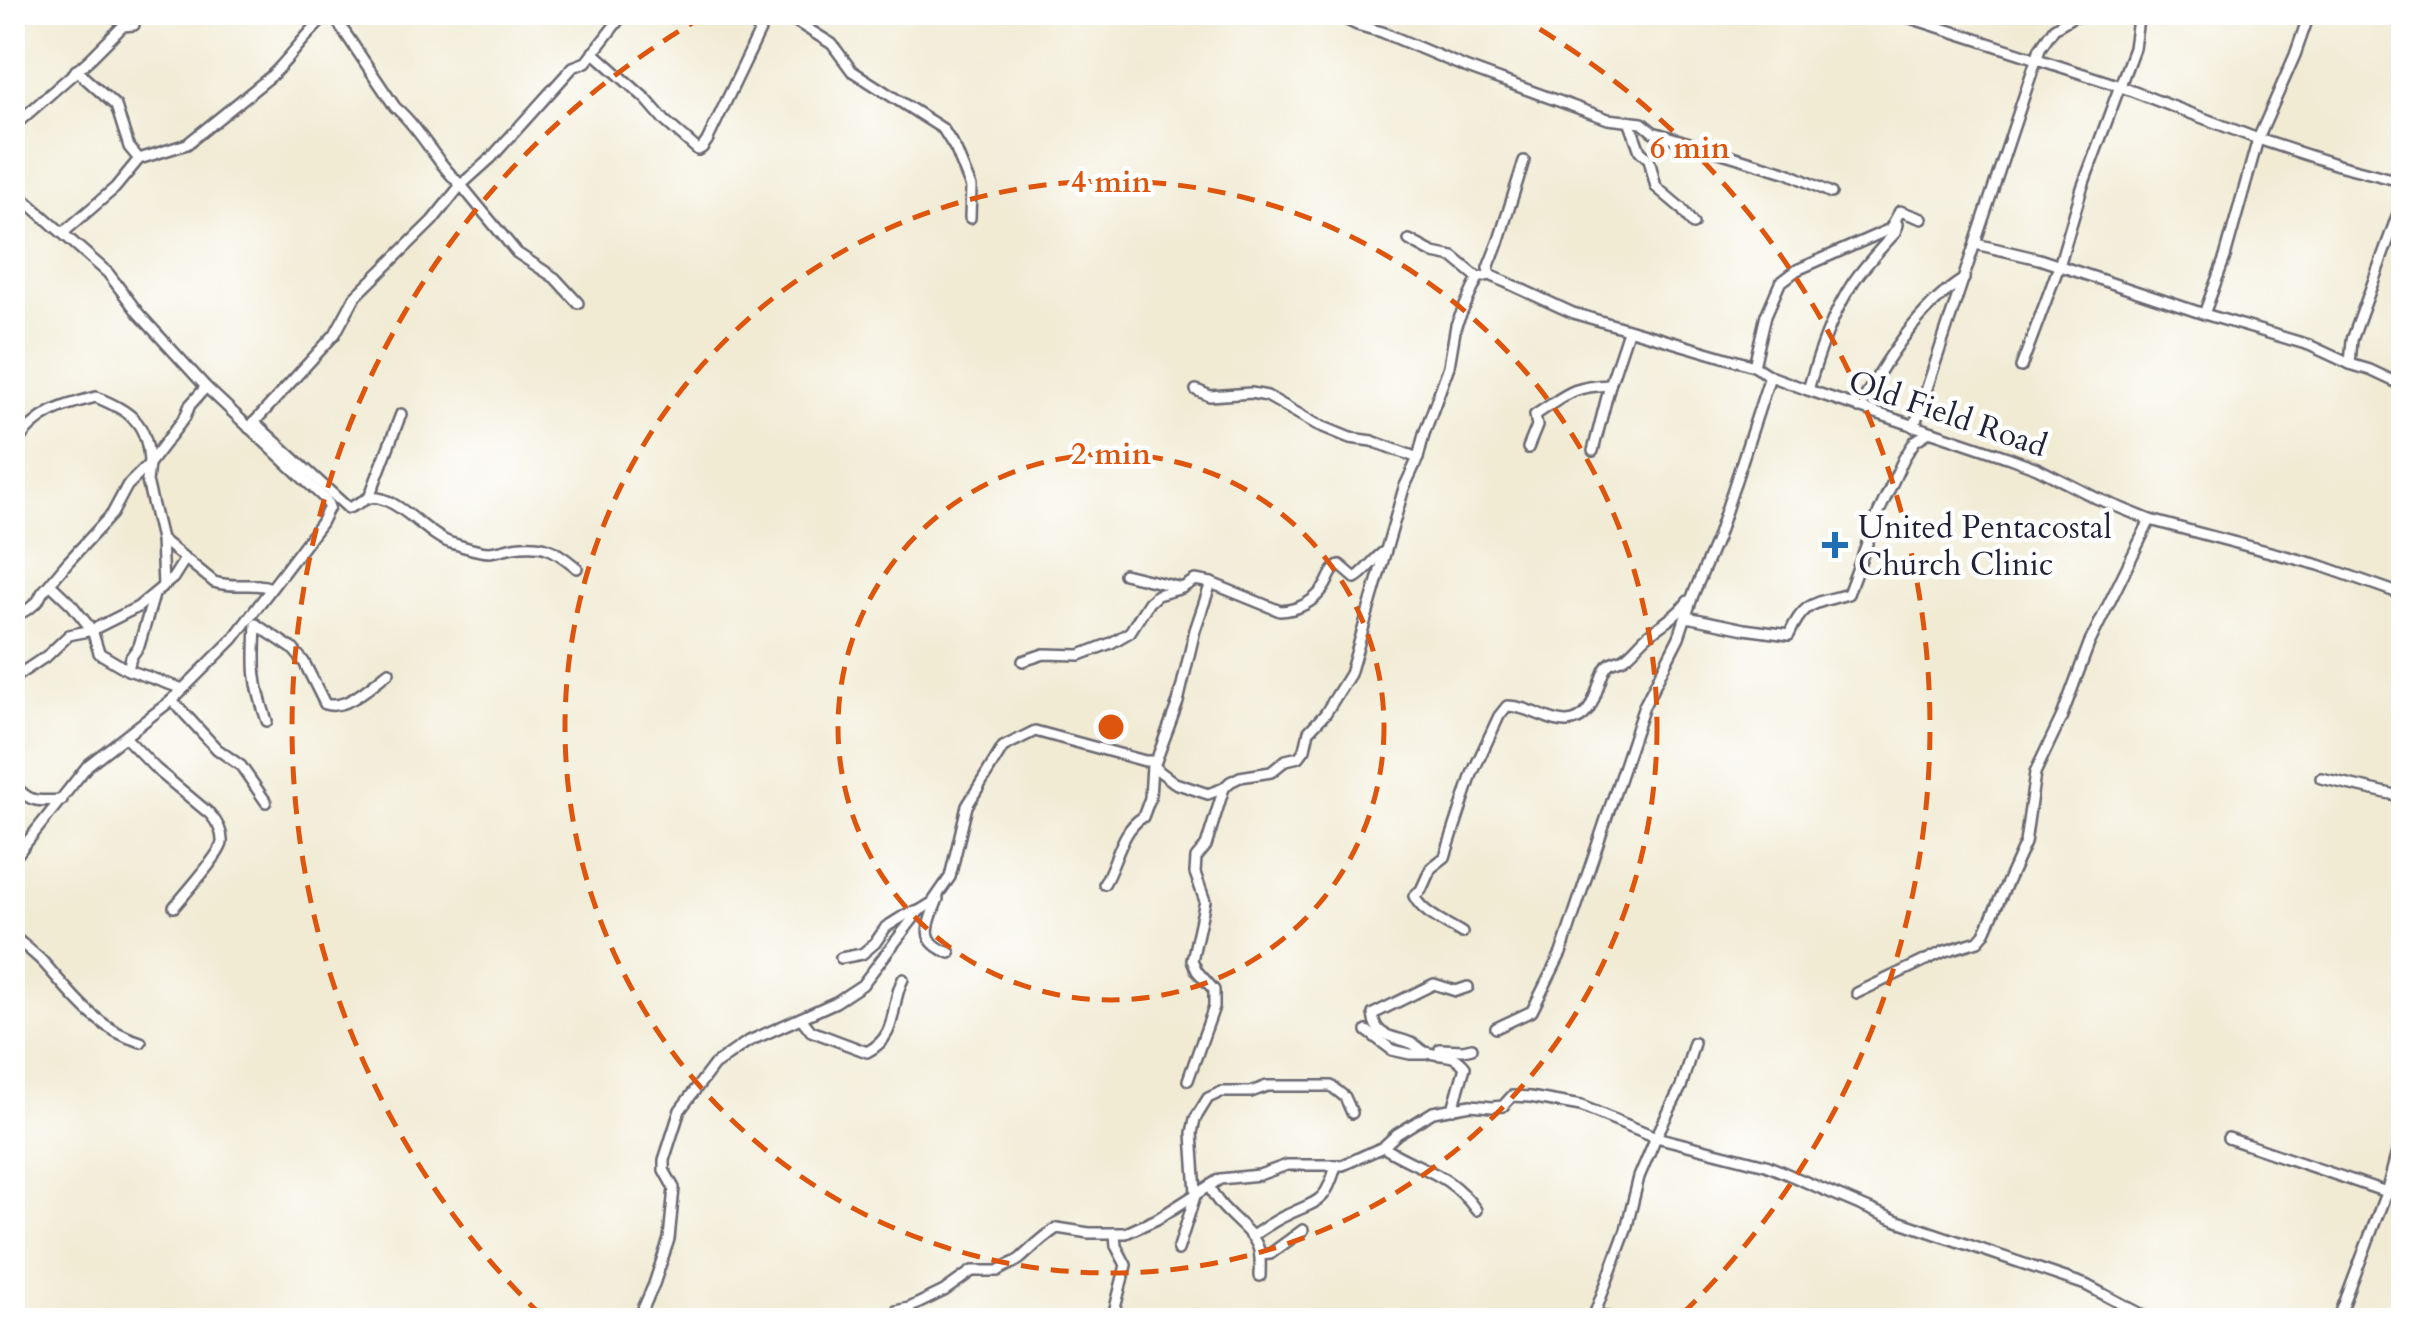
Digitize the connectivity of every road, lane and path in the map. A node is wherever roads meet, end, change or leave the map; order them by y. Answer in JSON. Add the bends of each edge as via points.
{"nodes":[{"id":1,"x":331,"y":12,"type":"edge"},
{"id":2,"x":625,"y":12,"type":"edge"},
{"id":3,"x":769,"y":12,"type":"edge"},
{"id":4,"x":781,"y":12,"type":"edge"},
{"id":5,"x":1330,"y":12,"type":"edge"},
{"id":6,"x":1916,"y":12,"type":"edge"},
{"id":7,"x":2092,"y":12,"type":"edge"},
{"id":8,"x":2139,"y":12,"type":"edge"},
{"id":9,"x":2310,"y":12,"type":"edge"},
{"id":10,"x":1897,"y":14,"type":"edge"},
{"id":11,"x":134,"y":24,"type":"dead end"},
{"id":12,"x":593,"y":52,"type":"junction"},
{"id":13,"x":2036,"y":60,"type":"junction"},
{"id":14,"x":76,"y":70,"type":"junction"},
{"id":15,"x":2120,"y":86,"type":"junction"},
{"id":16,"x":1629,"y":121,"type":"junction"},
{"id":17,"x":16,"y":124,"type":"dead end"},
{"id":18,"x":2258,"y":138,"type":"junction"},
{"id":19,"x":138,"y":160,"type":"junction"},
{"id":20,"x":1524,"y":162,"type":"dead end"},
{"id":21,"x":2404,"y":182,"type":"edge"},
{"id":22,"x":461,"y":185,"type":"junction"},
{"id":23,"x":14,"y":193,"type":"edge"},
{"id":24,"x":1831,"y":193,"type":"dead end"},
{"id":25,"x":2404,"y":196,"type":"edge"},
{"id":26,"x":1900,"y":211,"type":"junction"},
{"id":27,"x":970,"y":218,"type":"dead end"},
{"id":28,"x":1922,"y":219,"type":"dead end"},
{"id":29,"x":1692,"y":224,"type":"dead end"},
{"id":30,"x":64,"y":232,"type":"junction"},
{"id":31,"x":1409,"y":240,"type":"dead end"},
{"id":32,"x":1976,"y":244,"type":"junction"},
{"id":33,"x":2059,"y":266,"type":"junction"},
{"id":34,"x":1490,"y":275,"type":"junction"},
{"id":35,"x":1478,"y":278,"type":"junction"},
{"id":36,"x":1964,"y":279,"type":"junction"},
{"id":37,"x":578,"y":303,"type":"dead end"},
{"id":38,"x":2204,"y":314,"type":"junction"},
{"id":39,"x":1628,"y":330,"type":"junction"},
{"id":40,"x":2350,"y":364,"type":"junction"},
{"id":41,"x":1754,"y":366,"type":"junction"},
{"id":42,"x":2021,"y":367,"type":"dead end"},
{"id":43,"x":1770,"y":376,"type":"junction"},
{"id":44,"x":1610,"y":385,"type":"junction"},
{"id":45,"x":2404,"y":386,"type":"edge"},
{"id":46,"x":206,"y":387,"type":"junction"},
{"id":47,"x":1196,"y":390,"type":"dead end"},
{"id":48,"x":1808,"y":390,"type":"junction"},
{"id":49,"x":1859,"y":408,"type":"junction"},
{"id":50,"x":401,"y":414,"type":"dead end"},
{"id":51,"x":251,"y":425,"type":"junction"},
{"id":52,"x":1914,"y":427,"type":"junction"},
{"id":53,"x":1929,"y":432,"type":"junction"},
{"id":54,"x":12,"y":434,"type":"edge"},
{"id":55,"x":1528,"y":448,"type":"dead end"},
{"id":56,"x":1593,"y":452,"type":"dead end"},
{"id":57,"x":1418,"y":458,"type":"junction"},
{"id":58,"x":149,"y":464,"type":"junction"},
{"id":59,"x":368,"y":498,"type":"junction"},
{"id":60,"x":2150,"y":520,"type":"junction"},
{"id":61,"x":161,"y":539,"type":"junction"},
{"id":62,"x":1386,"y":550,"type":"junction"},
{"id":63,"x":185,"y":559,"type":"junction"},
{"id":64,"x":577,"y":568,"type":"dead end"},
{"id":65,"x":1124,"y":574,"type":"dead end"},
{"id":66,"x":1211,"y":583,"type":"junction"},
{"id":67,"x":50,"y":584,"type":"junction"},
{"id":68,"x":163,"y":587,"type":"junction"},
{"id":69,"x":270,"y":588,"type":"junction"},
{"id":70,"x":1182,"y":588,"type":"junction"},
{"id":71,"x":154,"y":595,"type":"junction"},
{"id":72,"x":1692,"y":595,"type":"junction"},
{"id":73,"x":2404,"y":595,"type":"edge"},
{"id":74,"x":12,"y":618,"type":"edge"},
{"id":75,"x":1687,"y":618,"type":"junction"},
{"id":76,"x":254,"y":622,"type":"junction"},
{"id":77,"x":92,"y":630,"type":"junction"},
{"id":78,"x":1024,"y":662,"type":"dead end"},
{"id":79,"x":128,"y":670,"type":"junction"},
{"id":80,"x":389,"y":672,"type":"dead end"},
{"id":81,"x":12,"y":679,"type":"edge"},
{"id":82,"x":183,"y":689,"type":"junction"},
{"id":83,"x":172,"y":700,"type":"junction"},
{"id":84,"x":267,"y":721,"type":"dead end"},
{"id":85,"x":125,"y":737,"type":"junction"},
{"id":86,"x":1152,"y":762,"type":"junction"},
{"id":87,"x":2320,"y":778,"type":"dead end"},
{"id":88,"x":12,"y":783,"type":"edge"},
{"id":89,"x":1224,"y":788,"type":"junction"},
{"id":90,"x":2404,"y":798,"type":"edge"},
{"id":91,"x":62,"y":800,"type":"junction"},
{"id":92,"x":266,"y":802,"type":"dead end"},
{"id":93,"x":12,"y":861,"type":"edge"},
{"id":94,"x":1104,"y":884,"type":"dead end"},
{"id":95,"x":940,"y":893,"type":"junction"},
{"id":96,"x":174,"y":907,"type":"dead end"},
{"id":97,"x":919,"y":911,"type":"junction"},
{"id":98,"x":1462,"y":933,"type":"dead end"},
{"id":99,"x":12,"y":935,"type":"edge"},
{"id":100,"x":950,"y":953,"type":"dead end"},
{"id":101,"x":841,"y":958,"type":"dead end"},
{"id":102,"x":903,"y":979,"type":"dead end"},
{"id":103,"x":1468,"y":987,"type":"dead end"},
{"id":104,"x":1857,"y":993,"type":"dead end"},
{"id":105,"x":801,"y":1018,"type":"junction"},
{"id":106,"x":1496,"y":1028,"type":"dead end"},
{"id":107,"x":1367,"y":1031,"type":"dead end"},
{"id":108,"x":141,"y":1042,"type":"dead end"},
{"id":109,"x":1694,"y":1043,"type":"dead end"},
{"id":110,"x":1472,"y":1048,"type":"dead end"},
{"id":111,"x":1426,"y":1053,"type":"junction"},
{"id":112,"x":1188,"y":1080,"type":"dead end"},
{"id":113,"x":1452,"y":1109,"type":"junction"},
{"id":114,"x":1352,"y":1113,"type":"dead end"},
{"id":115,"x":2404,"y":1126,"type":"edge"},
{"id":116,"x":1656,"y":1137,"type":"junction"},
{"id":117,"x":2228,"y":1138,"type":"dead end"},
{"id":118,"x":1383,"y":1147,"type":"junction"},
{"id":119,"x":1336,"y":1166,"type":"junction"},
{"id":120,"x":1210,"y":1186,"type":"junction"},
{"id":121,"x":2386,"y":1192,"type":"junction"},
{"id":122,"x":1196,"y":1193,"type":"junction"},
{"id":123,"x":2404,"y":1198,"type":"edge"},
{"id":124,"x":1476,"y":1210,"type":"dead end"},
{"id":125,"x":1304,"y":1230,"type":"dead end"},
{"id":126,"x":1115,"y":1233,"type":"junction"},
{"id":127,"x":1252,"y":1236,"type":"junction"},
{"id":128,"x":1178,"y":1250,"type":"dead end"},
{"id":129,"x":1260,"y":1256,"type":"junction"},
{"id":130,"x":1260,"y":1276,"type":"dead end"},
{"id":131,"x":896,"y":1311,"type":"dead end"},
{"id":132,"x":1593,"y":1317,"type":"edge"},
{"id":133,"x":638,"y":1320,"type":"edge"},
{"id":134,"x":1112,"y":1320,"type":"edge"},
{"id":135,"x":1618,"y":1320,"type":"edge"},
{"id":136,"x":2152,"y":1320,"type":"edge"},
{"id":137,"x":2338,"y":1320,"type":"edge"}],
"edges":[{"from":1,"to":19,"type":"street","via":[[281,67],[187,144]]},
{"from":1,"to":22,"type":"street","via":[[395,107]]},
{"from":2,"to":12,"type":"street"},
{"from":3,"to":12,"type":"street","via":[[698,150]]},
{"from":4,"to":27,"type":"street","via":[[832,44],[852,71],[943,129],[971,187]]},
{"from":5,"to":16,"type":"street","via":[[1465,67]]},
{"from":6,"to":10,"type":"street"},
{"from":7,"to":13,"type":"street","via":[[2054,28]]},
{"from":8,"to":15,"type":"street"},
{"from":9,"to":18,"type":"street"},
{"from":10,"to":13,"type":"street"},
{"from":11,"to":14,"type":"street","via":[[123,26]]},
{"from":12,"to":22,"type":"street"},
{"from":13,"to":15,"type":"street"},
{"from":13,"to":32,"type":"street"},
{"from":14,"to":17,"type":"street"},
{"from":14,"to":19,"type":"street","via":[[116,106]]},
{"from":15,"to":18,"type":"street"},
{"from":15,"to":33,"type":"street"},
{"from":16,"to":24,"type":"street"},
{"from":16,"to":29,"type":"street","via":[[1656,186]]},
{"from":18,"to":21,"type":"street"},
{"from":18,"to":38,"type":"street"},
{"from":19,"to":30,"type":"street"},
{"from":20,"to":34,"type":"street"},
{"from":22,"to":37,"type":"street","via":[[517,254]]},
{"from":22,"to":51,"type":"street","via":[[355,297],[335,334]]},
{"from":23,"to":30,"type":"street"},
{"from":25,"to":40,"type":"street","via":[[2352,340]]},
{"from":26,"to":28,"type":"street"},
{"from":26,"to":41,"type":"street","via":[[1890,229],[1780,282]]},
{"from":26,"to":48,"type":"street","via":[[1895,232],[1836,313]]},
{"from":30,"to":46,"type":"street"},
{"from":31,"to":35,"type":"street","via":[[1453,257]]},
{"from":32,"to":33,"type":"street"},
{"from":32,"to":36,"type":"street"},
{"from":33,"to":38,"type":"street"},
{"from":33,"to":42,"type":"street"},
{"from":34,"to":35,"type":"street"},
{"from":34,"to":39,"type":"street","name":"Old Field Road"},
{"from":35,"to":57,"type":"street","via":[[1456,325],[1450,366]]},
{"from":36,"to":49,"type":"street","via":[[1922,316]]},
{"from":36,"to":52,"type":"street"},
{"from":38,"to":40,"type":"street"},
{"from":39,"to":41,"type":"street","name":"Old Field Road"},
{"from":39,"to":44,"type":"street"},
{"from":40,"to":45,"type":"street"},
{"from":41,"to":43,"type":"street","name":"Old Field Road"},
{"from":43,"to":48,"type":"street","name":"Old Field Road"},
{"from":43,"to":72,"type":"street","via":[[1718,538]]},
{"from":44,"to":55,"type":"street","via":[[1566,393],[1536,414]]},
{"from":44,"to":56,"type":"street"},
{"from":46,"to":51,"type":"street"},
{"from":46,"to":58,"type":"street"},
{"from":47,"to":57,"type":"street","via":[[1267,396],[1350,438]]},
{"from":48,"to":49,"type":"street","name":"Old Field Road"},
{"from":49,"to":52,"type":"street","name":"Old Field Road"},
{"from":50,"to":59,"type":"street"},
{"from":51,"to":59,"type":"street","via":[[348,508]]},
{"from":51,"to":69,"type":"street","via":[[329,507]]},
{"from":52,"to":53,"type":"street","name":"Old Field Road"},
{"from":53,"to":60,"type":"street","name":"Old Field Road","via":[[2037,468]]},
{"from":53,"to":75,"type":"street","via":[[1915,441],[1899,469],[1848,594],[1798,614],[1789,635]]},
{"from":54,"to":58,"type":"street","via":[[16,443],[48,412],[96,398],[133,416]]},
{"from":57,"to":62,"type":"street"},
{"from":58,"to":61,"type":"street"},
{"from":58,"to":67,"type":"street"},
{"from":59,"to":64,"type":"street","via":[[391,504],[439,539],[482,552],[544,546]]},
{"from":60,"to":73,"type":"street","name":"Old Field Road"},
{"from":60,"to":104,"type":"street","via":[[2035,772],[2026,844],[1984,934]]},
{"from":61,"to":63,"type":"street"},
{"from":61,"to":68,"type":"street"},
{"from":62,"to":66,"type":"street","via":[[1355,578],[1340,565],[1333,569],[1313,599],[1292,610]]},
{"from":62,"to":89,"type":"street","via":[[1350,674],[1309,731],[1305,749],[1271,772],[1240,777]]},
{"from":63,"to":68,"type":"street"},
{"from":63,"to":69,"type":"street","via":[[214,582]]},
{"from":65,"to":70,"type":"street"},
{"from":66,"to":70,"type":"street","via":[[1196,580]]},
{"from":66,"to":86,"type":"street","via":[[1178,702]]},
{"from":67,"to":74,"type":"street"},
{"from":67,"to":77,"type":"street"},
{"from":68,"to":71,"type":"street"},
{"from":69,"to":76,"type":"street"},
{"from":70,"to":78,"type":"street","via":[[1157,595],[1130,632],[1111,643],[1080,655],[1044,654]]},
{"from":71,"to":77,"type":"street"},
{"from":71,"to":79,"type":"street"},
{"from":72,"to":75,"type":"street"},
{"from":72,"to":98,"type":"street","via":[[1682,610],[1606,667],[1587,713],[1564,723],[1507,706],[1499,716],[1445,857],[1414,896]]},
{"from":75,"to":106,"type":"street","via":[[1644,706],[1561,953],[1532,1011]]},
{"from":76,"to":80,"type":"street","via":[[293,649],[325,704],[338,706]]},
{"from":76,"to":82,"type":"street"},
{"from":76,"to":84,"type":"street","via":[[255,686]]},
{"from":77,"to":79,"type":"street","via":[[99,653]]},
{"from":77,"to":81,"type":"street","via":[[69,635]]},
{"from":79,"to":82,"type":"street"},
{"from":82,"to":83,"type":"street"},
{"from":83,"to":85,"type":"street"},
{"from":83,"to":92,"type":"street","via":[[241,766]]},
{"from":85,"to":91,"type":"street","via":[[88,765]]},
{"from":85,"to":96,"type":"street","via":[[210,814],[222,833],[220,850]]},
{"from":86,"to":89,"type":"street","via":[[1190,789],[1208,794]]},
{"from":86,"to":94,"type":"street","via":[[1143,817],[1131,824]]},
{"from":86,"to":95,"type":"street","via":[[1035,730],[1003,747],[967,806]]},
{"from":87,"to":90,"type":"street"},
{"from":88,"to":91,"type":"street","via":[[31,800]]},
{"from":89,"to":112,"type":"street","via":[[1196,858],[1206,901],[1192,960],[1214,990],[1214,1007]]},
{"from":91,"to":93,"type":"street"},
{"from":95,"to":97,"type":"street"},
{"from":95,"to":100,"type":"street","via":[[928,936]]},
{"from":97,"to":101,"type":"street","via":[[886,927],[862,954]]},
{"from":97,"to":105,"type":"street","via":[[862,985]]},
{"from":99,"to":108,"type":"street","via":[[100,1023]]},
{"from":102,"to":105,"type":"street","via":[[889,1031],[867,1052],[811,1031]]},
{"from":103,"to":111,"type":"street","via":[[1434,984],[1373,1014],[1387,1037]]},
{"from":105,"to":133,"type":"street","via":[[714,1065],[680,1110],[664,1160],[674,1188],[668,1240]]},
{"from":107,"to":111,"type":"street","via":[[1392,1050]]},
{"from":109,"to":116,"type":"street"},
{"from":110,"to":111,"type":"street"},
{"from":111,"to":113,"type":"street","via":[[1444,1054],[1465,1067]]},
{"from":113,"to":116,"type":"street","via":[[1492,1108],[1512,1096],[1530,1097],[1581,1106]]},
{"from":113,"to":118,"type":"street","via":[[1433,1112]]},
{"from":114,"to":122,"type":"street","via":[[1331,1086],[1267,1086],[1208,1098],[1192,1132]]},
{"from":115,"to":121,"type":"street"},
{"from":116,"to":132,"type":"street"},
{"from":116,"to":136,"type":"street","via":[[1766,1165],[1894,1220],[2086,1286]]},
{"from":117,"to":121,"type":"street"},
{"from":118,"to":119,"type":"street"},
{"from":118,"to":124,"type":"street","via":[[1447,1179]]},
{"from":119,"to":120,"type":"street","via":[[1287,1165]]},
{"from":119,"to":127,"type":"street","via":[[1322,1198]]},
{"from":120,"to":122,"type":"street"},
{"from":120,"to":127,"type":"street","via":[[1222,1209]]},
{"from":121,"to":123,"type":"street"},
{"from":121,"to":137,"type":"street"},
{"from":122,"to":126,"type":"street","via":[[1140,1227]]},
{"from":122,"to":128,"type":"street"},
{"from":125,"to":129,"type":"street"},
{"from":126,"to":131,"type":"street","via":[[1057,1228],[1018,1261],[998,1271],[972,1271],[944,1292]]},
{"from":126,"to":134,"type":"street","via":[[1126,1265]]},
{"from":127,"to":129,"type":"street"},
{"from":129,"to":130,"type":"street"},
{"from":132,"to":135,"type":"street"}]}
